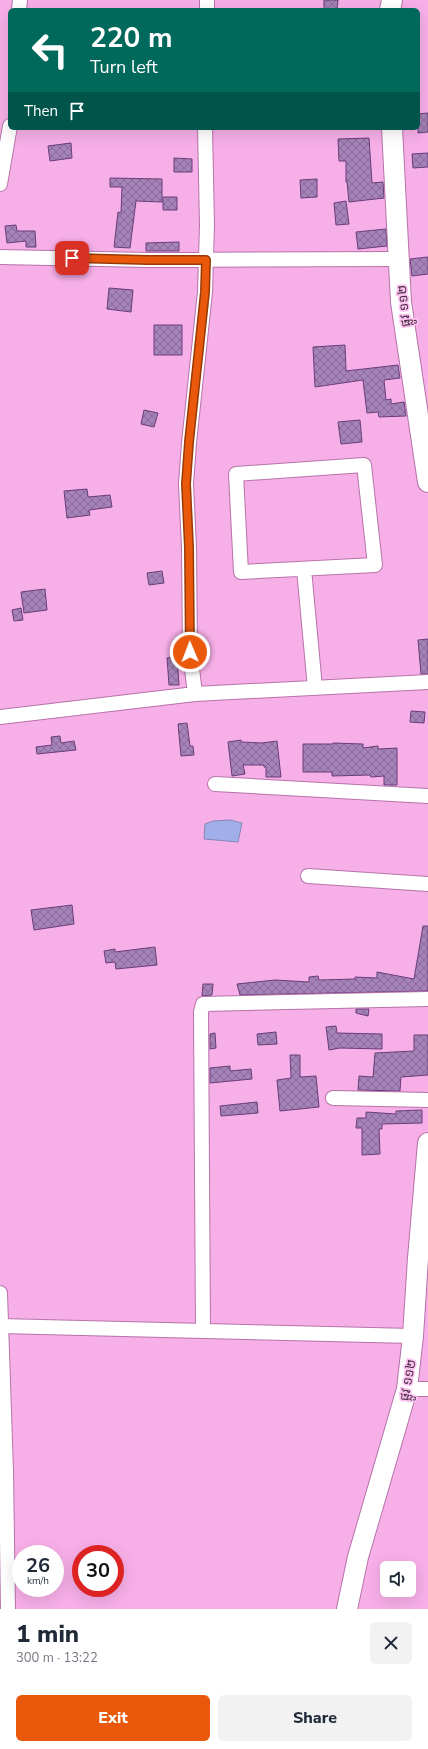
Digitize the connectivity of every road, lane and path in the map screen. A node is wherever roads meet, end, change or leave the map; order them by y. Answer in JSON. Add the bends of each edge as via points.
{"nodes":[{"id":1,"x":9,"y":130,"type":"edge"},
{"id":2,"x":205,"y":130,"type":"edge"},
{"id":3,"x":392,"y":130,"type":"edge"},
{"id":4,"x":0,"y":184,"type":"edge"},
{"id":5,"x":0,"y":257,"type":"edge"},
{"id":6,"x":399,"y":259,"type":"junction"},
{"id":7,"x":206,"y":260,"type":"junction"},
{"id":8,"x":426,"y":461,"type":"edge"},
{"id":9,"x":428,"y":482,"type":"edge"},
{"id":10,"x":304,"y":569,"type":"junction"},
{"id":11,"x":428,"y":682,"type":"edge"},
{"id":12,"x":315,"y":688,"type":"junction"},
{"id":13,"x":196,"y":694,"type":"junction"},
{"id":14,"x":0,"y":717,"type":"edge"},
{"id":15,"x":215,"y":784,"type":"dead end"},
{"id":16,"x":428,"y":796,"type":"edge"},
{"id":17,"x":308,"y":876,"type":"dead end"},
{"id":18,"x":428,"y":884,"type":"edge"},
{"id":19,"x":428,"y":999,"type":"edge"},
{"id":20,"x":333,"y":1098,"type":"dead end"},
{"id":21,"x":428,"y":1100,"type":"edge"},
{"id":22,"x":428,"y":1143,"type":"edge"},
{"id":23,"x":0,"y":1293,"type":"edge"},
{"id":24,"x":1,"y":1326,"type":"edge"},
{"id":25,"x":203,"y":1331,"type":"junction"},
{"id":26,"x":413,"y":1336,"type":"junction"},
{"id":27,"x":407,"y":1389,"type":"junction"},
{"id":28,"x":428,"y":1389,"type":"edge"},
{"id":29,"x":8,"y":1609,"type":"edge"},
{"id":30,"x":348,"y":1609,"type":"edge"}],
"edges":[{"from":1,"to":4,"type":"street"},
{"from":2,"to":7,"type":"street"},
{"from":3,"to":6,"type":"street","name":"ផ្លូវ ១១២"},
{"from":5,"to":7,"type":"street"},
{"from":6,"to":7,"type":"street"},
{"from":6,"to":8,"type":"street","name":"ផ្លូវ ១១២","via":[[401,302]]},
{"from":7,"to":13,"type":"street","via":[[186,484],[190,652]]},
{"from":8,"to":9,"type":"street","name":"ផ្លូវ ១១២"},
{"from":10,"to":10,"type":"street","via":[[241,572],[236,474],[364,465],[375,565]]},
{"from":10,"to":12,"type":"street"},
{"from":11,"to":12,"type":"street"},
{"from":12,"to":13,"type":"street"},
{"from":13,"to":14,"type":"street"},
{"from":15,"to":16,"type":"street"},
{"from":17,"to":18,"type":"street"},
{"from":19,"to":25,"type":"street","via":[[203,1004]]},
{"from":20,"to":21,"type":"street"},
{"from":22,"to":26,"type":"street","name":"ផ្លូវ ១១២"},
{"from":23,"to":24,"type":"street"},
{"from":24,"to":25,"type":"street"},
{"from":24,"to":29,"type":"street"},
{"from":25,"to":26,"type":"street"},
{"from":26,"to":27,"type":"street","name":"ផ្លូវ ១១២"},
{"from":27,"to":28,"type":"street"},
{"from":27,"to":30,"type":"street","name":"ផ្លូវ ១១២","via":[[358,1557]]}]}
